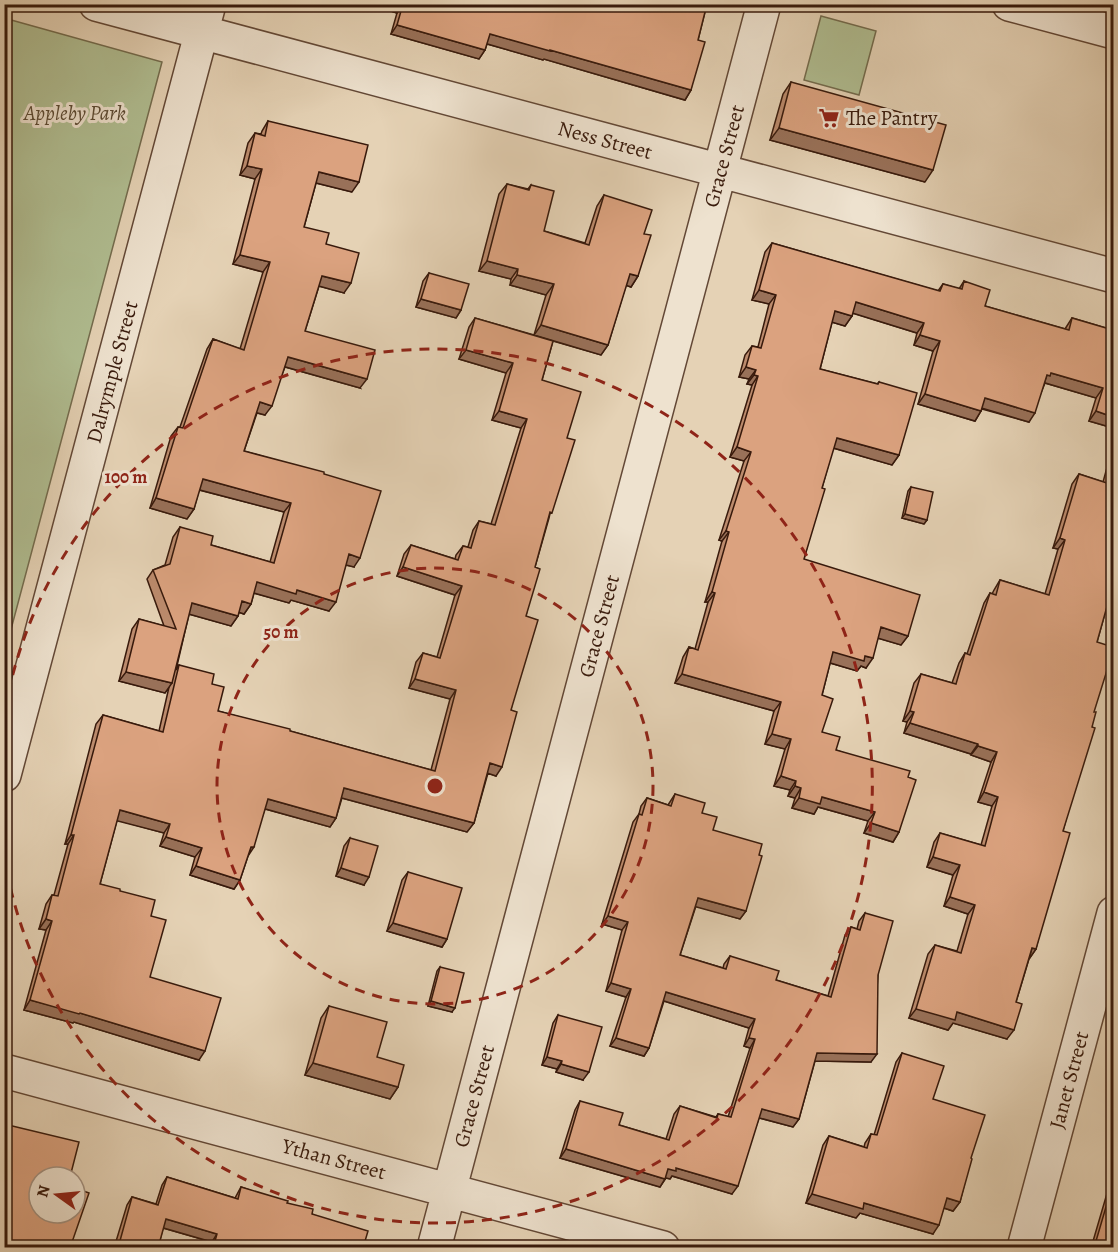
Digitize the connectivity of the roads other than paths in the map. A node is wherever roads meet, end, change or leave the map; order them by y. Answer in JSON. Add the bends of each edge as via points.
{"nodes":[{"id":1,"x":96,"y":4,"type":"edge"},
{"id":2,"x":764,"y":4,"type":"edge"},
{"id":3,"x":1009,"y":4,"type":"edge"},
{"id":4,"x":206,"y":18,"type":"edge"},
{"id":5,"x":1113,"y":32,"type":"edge"},
{"id":6,"x":721,"y":171,"type":"junction"},
{"id":7,"x":1113,"y":276,"type":"edge"},
{"id":8,"x":4,"y":775,"type":"edge"},
{"id":9,"x":1113,"y":913,"type":"edge"},
{"id":10,"x":4,"y":1071,"type":"edge"},
{"id":11,"x":449,"y":1190,"type":"junction"},
{"id":12,"x":434,"y":1248,"type":"edge"},
{"id":13,"x":663,"y":1248,"type":"edge"},
{"id":14,"x":1024,"y":1248,"type":"edge"}],
"edges":[{"from":1,"to":4,"type":"street","name":"Ness Street"},
{"from":2,"to":6,"type":"street","name":"Grace Street"},
{"from":3,"to":5,"type":"street"},
{"from":4,"to":6,"type":"street","name":"Ness Street"},
{"from":4,"to":8,"type":"street","name":"Dalrymple Street"},
{"from":6,"to":7,"type":"street","name":"Ness Street"},
{"from":6,"to":11,"type":"street","name":"Grace Street"},
{"from":9,"to":14,"type":"street","name":"Janet Street"},
{"from":10,"to":11,"type":"street","name":"Ythan Street"},
{"from":11,"to":12,"type":"street","name":"Grace Street"},
{"from":11,"to":13,"type":"street","name":"Ythan Street"}]}
